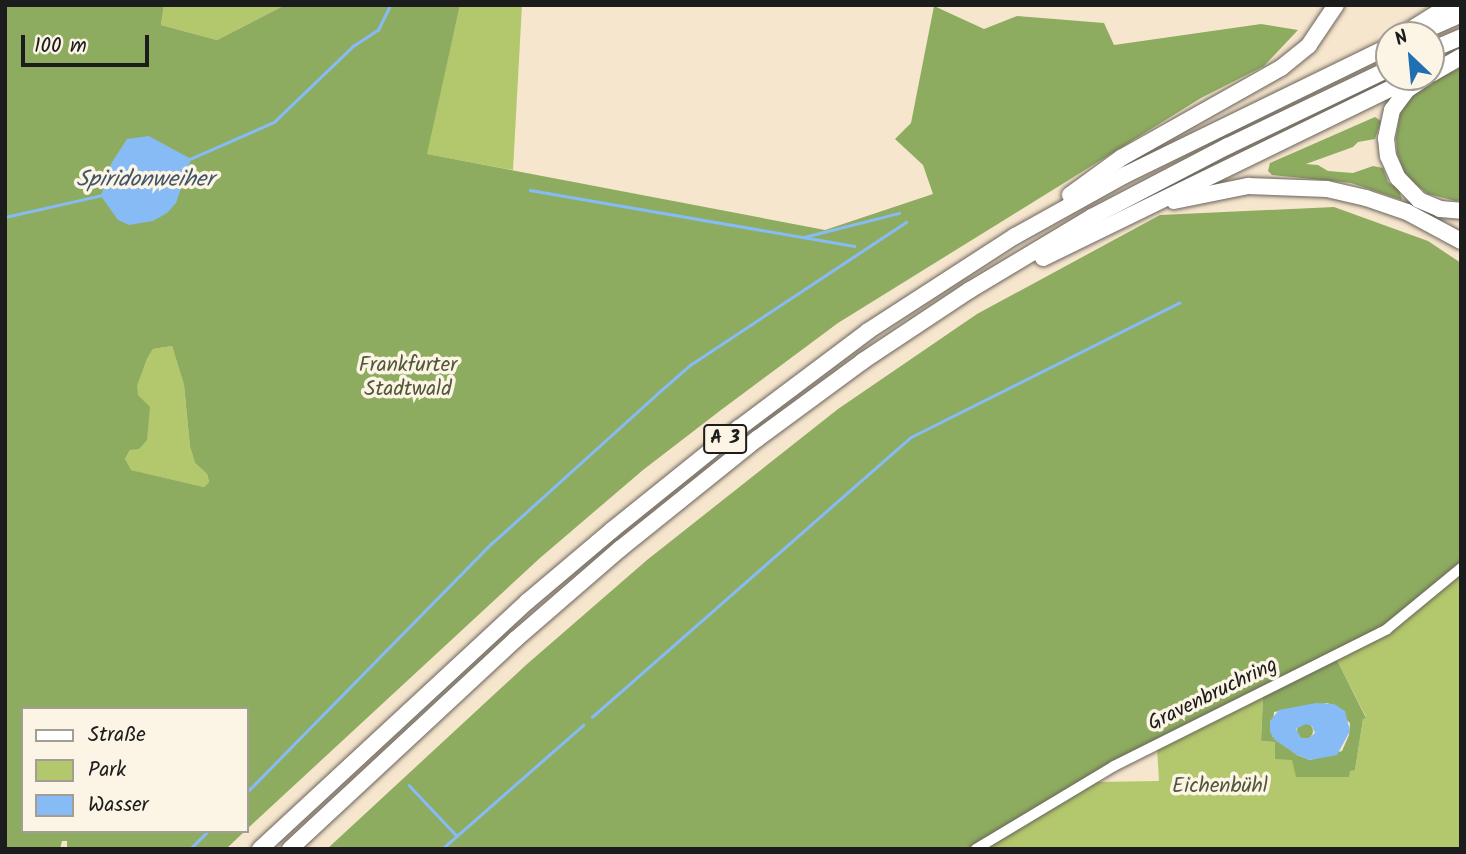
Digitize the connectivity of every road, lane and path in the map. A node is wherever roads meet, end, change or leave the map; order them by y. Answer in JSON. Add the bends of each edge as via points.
{"nodes":[{"id":1,"x":1335,"y":5,"type":"edge"},
{"id":2,"x":1450,"y":5,"type":"edge"},
{"id":3,"x":1461,"y":14,"type":"edge"},
{"id":4,"x":1424,"y":21,"type":"edge"},
{"id":5,"x":1445,"y":21,"type":"edge"},
{"id":6,"x":1375,"y":52,"type":"edge"},
{"id":7,"x":1461,"y":57,"type":"edge"},
{"id":8,"x":1445,"y":65,"type":"edge"},
{"id":9,"x":1375,"y":76,"type":"edge"},
{"id":10,"x":1386,"y":91,"type":"edge"},
{"id":11,"x":1406,"y":91,"type":"edge"},
{"id":12,"x":1461,"y":211,"type":"edge"},
{"id":13,"x":1122,"y":218,"type":"junction"},
{"id":14,"x":1015,"y":236,"type":"junction"},
{"id":15,"x":1461,"y":241,"type":"edge"},
{"id":16,"x":970,"y":290,"type":"junction"},
{"id":17,"x":1461,"y":568,"type":"edge"},
{"id":18,"x":260,"y":849,"type":"edge"},
{"id":19,"x":290,"y":849,"type":"edge"},
{"id":20,"x":976,"y":849,"type":"edge"}],
"edges":[{"from":1,"to":14,"type":"highway","via":[[1322,30],[1291,61],[1121,158]]},
{"from":2,"to":4,"type":"highway"},
{"from":3,"to":5,"type":"highway"},
{"from":6,"to":14,"type":"highway","number":"A 3","via":[[1136,169]]},
{"from":7,"to":8,"type":"highway"},
{"from":9,"to":16,"type":"highway","number":"A 3","via":[[1188,166]]},
{"from":10,"to":13,"type":"highway"},
{"from":11,"to":12,"type":"highway","via":[[1395,103],[1387,128],[1388,156],[1398,178],[1419,200]]},
{"from":13,"to":15,"type":"highway","via":[[1208,192],[1298,186],[1379,201]]},
{"from":13,"to":16,"type":"highway"},
{"from":14,"to":18,"type":"highway","number":"A 3","via":[[811,373],[612,530],[528,601]]},
{"from":16,"to":19,"type":"highway","number":"A 3","via":[[828,386],[690,492],[516,639]]},
{"from":17,"to":20,"type":"street","name":"Gravenbruchring","via":[[1387,629],[1114,766]]}]}
